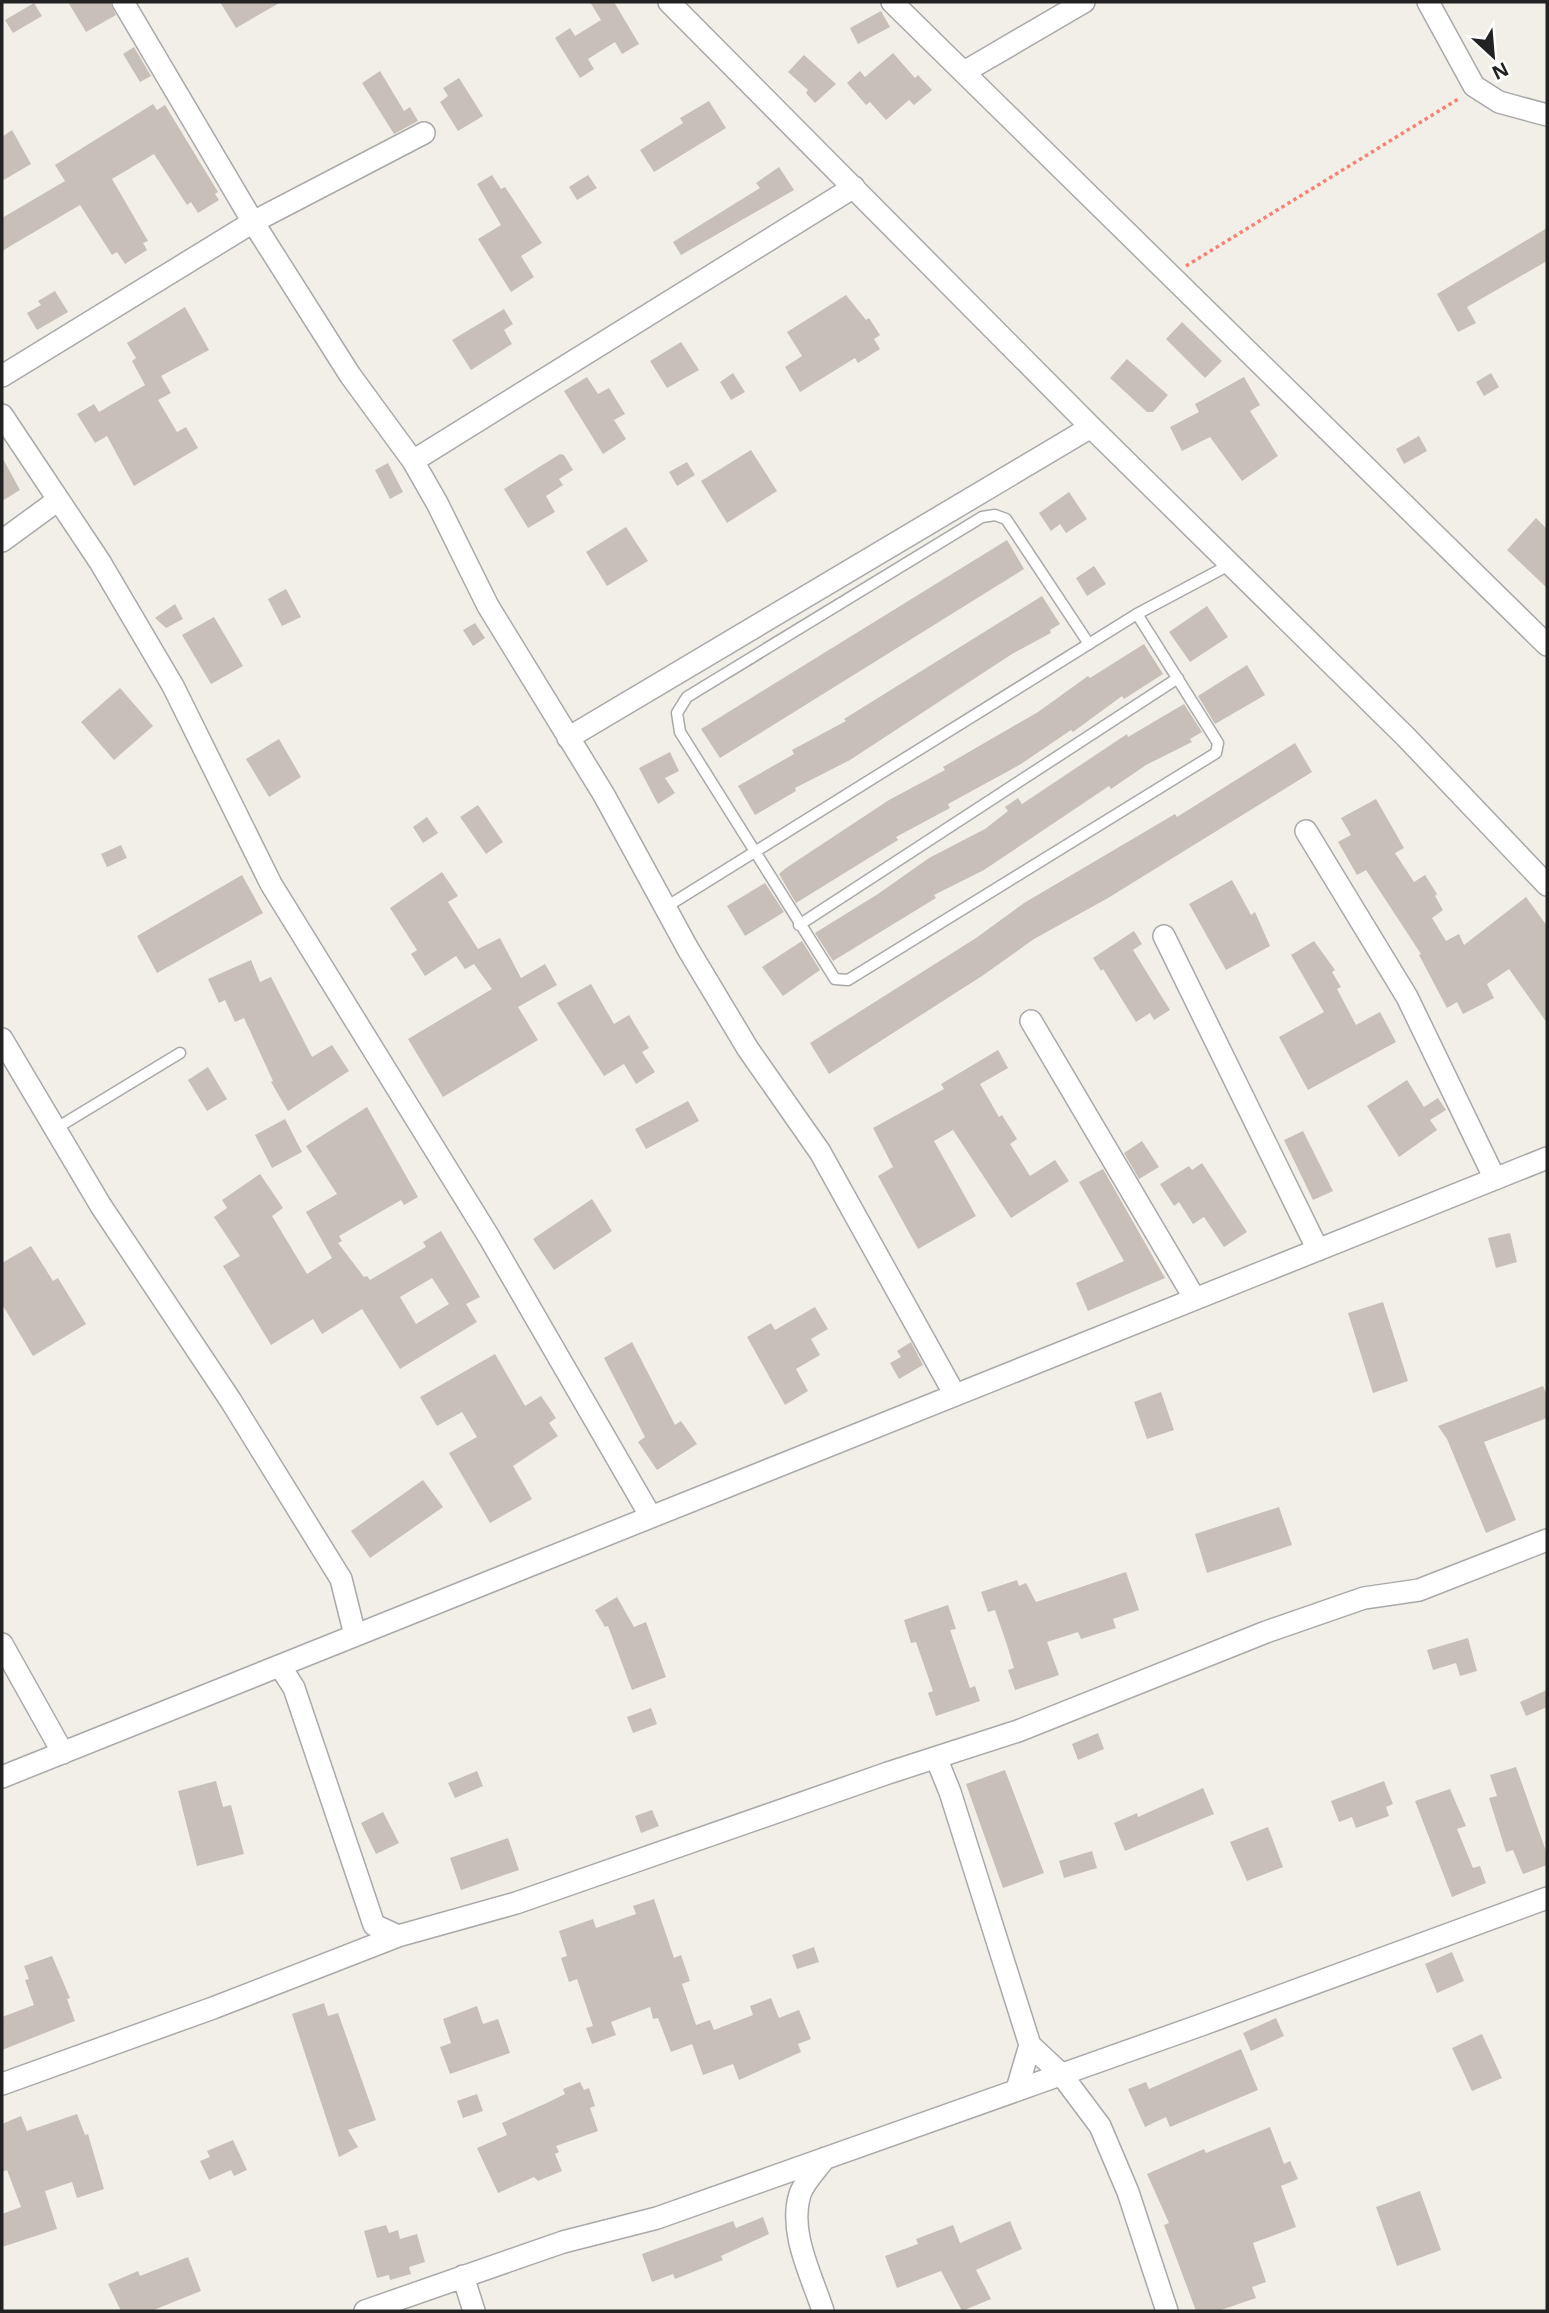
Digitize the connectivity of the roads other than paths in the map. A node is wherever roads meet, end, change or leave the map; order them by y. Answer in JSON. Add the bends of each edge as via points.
{"nodes":[{"id":1,"x":123,"y":2,"type":"edge"},
{"id":2,"x":669,"y":2,"type":"edge"},
{"id":3,"x":892,"y":2,"type":"edge"},
{"id":4,"x":1084,"y":2,"type":"edge"},
{"id":5,"x":1428,"y":2,"type":"edge"},
{"id":6,"x":964,"y":72,"type":"junction"},
{"id":7,"x":1547,"y":115,"type":"edge"},
{"id":8,"x":424,"y":133,"type":"dead end"},
{"id":9,"x":854,"y":187,"type":"junction"},
{"id":10,"x":253,"y":222,"type":"junction"},
{"id":11,"x":2,"y":376,"type":"edge"},
{"id":12,"x":2,"y":415,"type":"edge"},
{"id":13,"x":1091,"y":427,"type":"junction"},
{"id":14,"x":413,"y":461,"type":"junction"},
{"id":15,"x":58,"y":500,"type":"junction"},
{"id":16,"x":2,"y":541,"type":"edge"},
{"id":17,"x":1231,"y":564,"type":"junction"},
{"id":18,"x":1138,"y":614,"type":"junction"},
{"id":19,"x":1089,"y":644,"type":"junction"},
{"id":20,"x":1547,"y":645,"type":"edge"},
{"id":21,"x":1178,"y":678,"type":"junction"},
{"id":22,"x":568,"y":738,"type":"junction"},
{"id":23,"x":1306,"y":831,"type":"dead end"},
{"id":24,"x":754,"y":852,"type":"junction"},
{"id":25,"x":1547,"y":885,"type":"edge"},
{"id":26,"x":666,"y":906,"type":"junction"},
{"id":27,"x":799,"y":925,"type":"junction"},
{"id":28,"x":1164,"y":936,"type":"dead end"},
{"id":29,"x":1031,"y":1021,"type":"dead end"},
{"id":30,"x":2,"y":1039,"type":"edge"},
{"id":31,"x":180,"y":1053,"type":"dead end"},
{"id":32,"x":55,"y":1129,"type":"junction"},
{"id":33,"x":1547,"y":1158,"type":"edge"},
{"id":34,"x":1496,"y":1179,"type":"junction"},
{"id":35,"x":1318,"y":1250,"type":"junction"},
{"id":36,"x":1195,"y":1299,"type":"junction"},
{"id":37,"x":955,"y":1395,"type":"junction"},
{"id":38,"x":651,"y":1517,"type":"junction"},
{"id":39,"x":1547,"y":1540,"type":"edge"},
{"id":40,"x":355,"y":1635,"type":"junction"},
{"id":41,"x":2,"y":1644,"type":"edge"},
{"id":42,"x":280,"y":1665,"type":"junction"},
{"id":43,"x":63,"y":1753,"type":"junction"},
{"id":44,"x":937,"y":1760,"type":"junction"},
{"id":45,"x":2,"y":1777,"type":"edge"},
{"id":46,"x":1547,"y":1898,"type":"edge"},
{"id":47,"x":374,"y":1925,"type":"junction"},
{"id":48,"x":398,"y":1936,"type":"junction"},
{"id":49,"x":354,"y":1953,"type":"junction"},
{"id":50,"x":1030,"y":2045,"type":"junction"},
{"id":51,"x":1061,"y":2074,"type":"junction"},
{"id":52,"x":2,"y":2084,"type":"edge"},
{"id":53,"x":1017,"y":2089,"type":"junction"},
{"id":54,"x":825,"y":2158,"type":"junction"},
{"id":55,"x":463,"y":2276,"type":"junction"},
{"id":56,"x":365,"y":2311,"type":"edge"},
{"id":57,"x":474,"y":2311,"type":"edge"},
{"id":58,"x":823,"y":2311,"type":"edge"},
{"id":59,"x":1167,"y":2311,"type":"edge"}],
"edges":[{"from":1,"to":10,"type":"street"},
{"from":2,"to":9,"type":"street"},
{"from":3,"to":6,"type":"street"},
{"from":4,"to":6,"type":"street"},
{"from":5,"to":7,"type":"street","via":[[1474,86],[1499,102]]},
{"from":6,"to":20,"type":"street"},
{"from":8,"to":10,"type":"street"},
{"from":9,"to":13,"type":"street"},
{"from":9,"to":14,"type":"street"},
{"from":10,"to":11,"type":"street"},
{"from":10,"to":14,"type":"street","via":[[350,375]]},
{"from":12,"to":15,"type":"street"},
{"from":13,"to":17,"type":"street"},
{"from":13,"to":22,"type":"street"},
{"from":14,"to":22,"type":"street","via":[[488,606]]},
{"from":15,"to":16,"type":"street"},
{"from":15,"to":38,"type":"street","via":[[173,686],[271,884],[489,1237]]},
{"from":17,"to":18,"type":"lane"},
{"from":17,"to":25,"type":"street"},
{"from":18,"to":19,"type":"lane"},
{"from":18,"to":21,"type":"lane"},
{"from":19,"to":24,"type":"lane"},
{"from":19,"to":24,"type":"lane","via":[[1006,519],[995,515],[982,517],[687,697],[677,713],[680,732]]},
{"from":21,"to":27,"type":"lane"},
{"from":21,"to":27,"type":"lane","via":[[1218,743],[1211,757],[848,980],[835,979]]},
{"from":22,"to":26,"type":"street"},
{"from":23,"to":34,"type":"street","via":[[1407,997]]},
{"from":24,"to":26,"type":"lane"},
{"from":24,"to":27,"type":"lane"},
{"from":26,"to":37,"type":"street","via":[[748,1049],[820,1152]]},
{"from":28,"to":35,"type":"street"},
{"from":29,"to":36,"type":"street"},
{"from":30,"to":32,"type":"street"},
{"from":31,"to":32,"type":"lane"},
{"from":32,"to":40,"type":"street","via":[[341,1579]]},
{"from":33,"to":34,"type":"street"},
{"from":34,"to":35,"type":"street"},
{"from":35,"to":36,"type":"street"},
{"from":36,"to":37,"type":"street"},
{"from":37,"to":38,"type":"street"},
{"from":38,"to":40,"type":"street"},
{"from":39,"to":44,"type":"street","via":[[1419,1590],[1364,1598],[1266,1632]]},
{"from":40,"to":42,"type":"street"},
{"from":41,"to":43,"type":"street"},
{"from":42,"to":43,"type":"street"},
{"from":42,"to":47,"type":"street","via":[[294,1688]]},
{"from":43,"to":45,"type":"street"},
{"from":44,"to":48,"type":"street","via":[[516,1903]]},
{"from":44,"to":50,"type":"street"},
{"from":46,"to":51,"type":"street"},
{"from":47,"to":48,"type":"street"},
{"from":47,"to":49,"type":"street"},
{"from":48,"to":49,"type":"street"},
{"from":49,"to":52,"type":"street"},
{"from":50,"to":51,"type":"street"},
{"from":50,"to":53,"type":"street"},
{"from":51,"to":53,"type":"street"},
{"from":51,"to":59,"type":"street","via":[[1100,2126],[1128,2192]]},
{"from":53,"to":54,"type":"street"},
{"from":54,"to":55,"type":"street","via":[[657,2217]]},
{"from":54,"to":58,"type":"street","via":[[801,2192],[797,2211],[800,2239]]},
{"from":55,"to":56,"type":"street"},
{"from":55,"to":57,"type":"street"}]}
